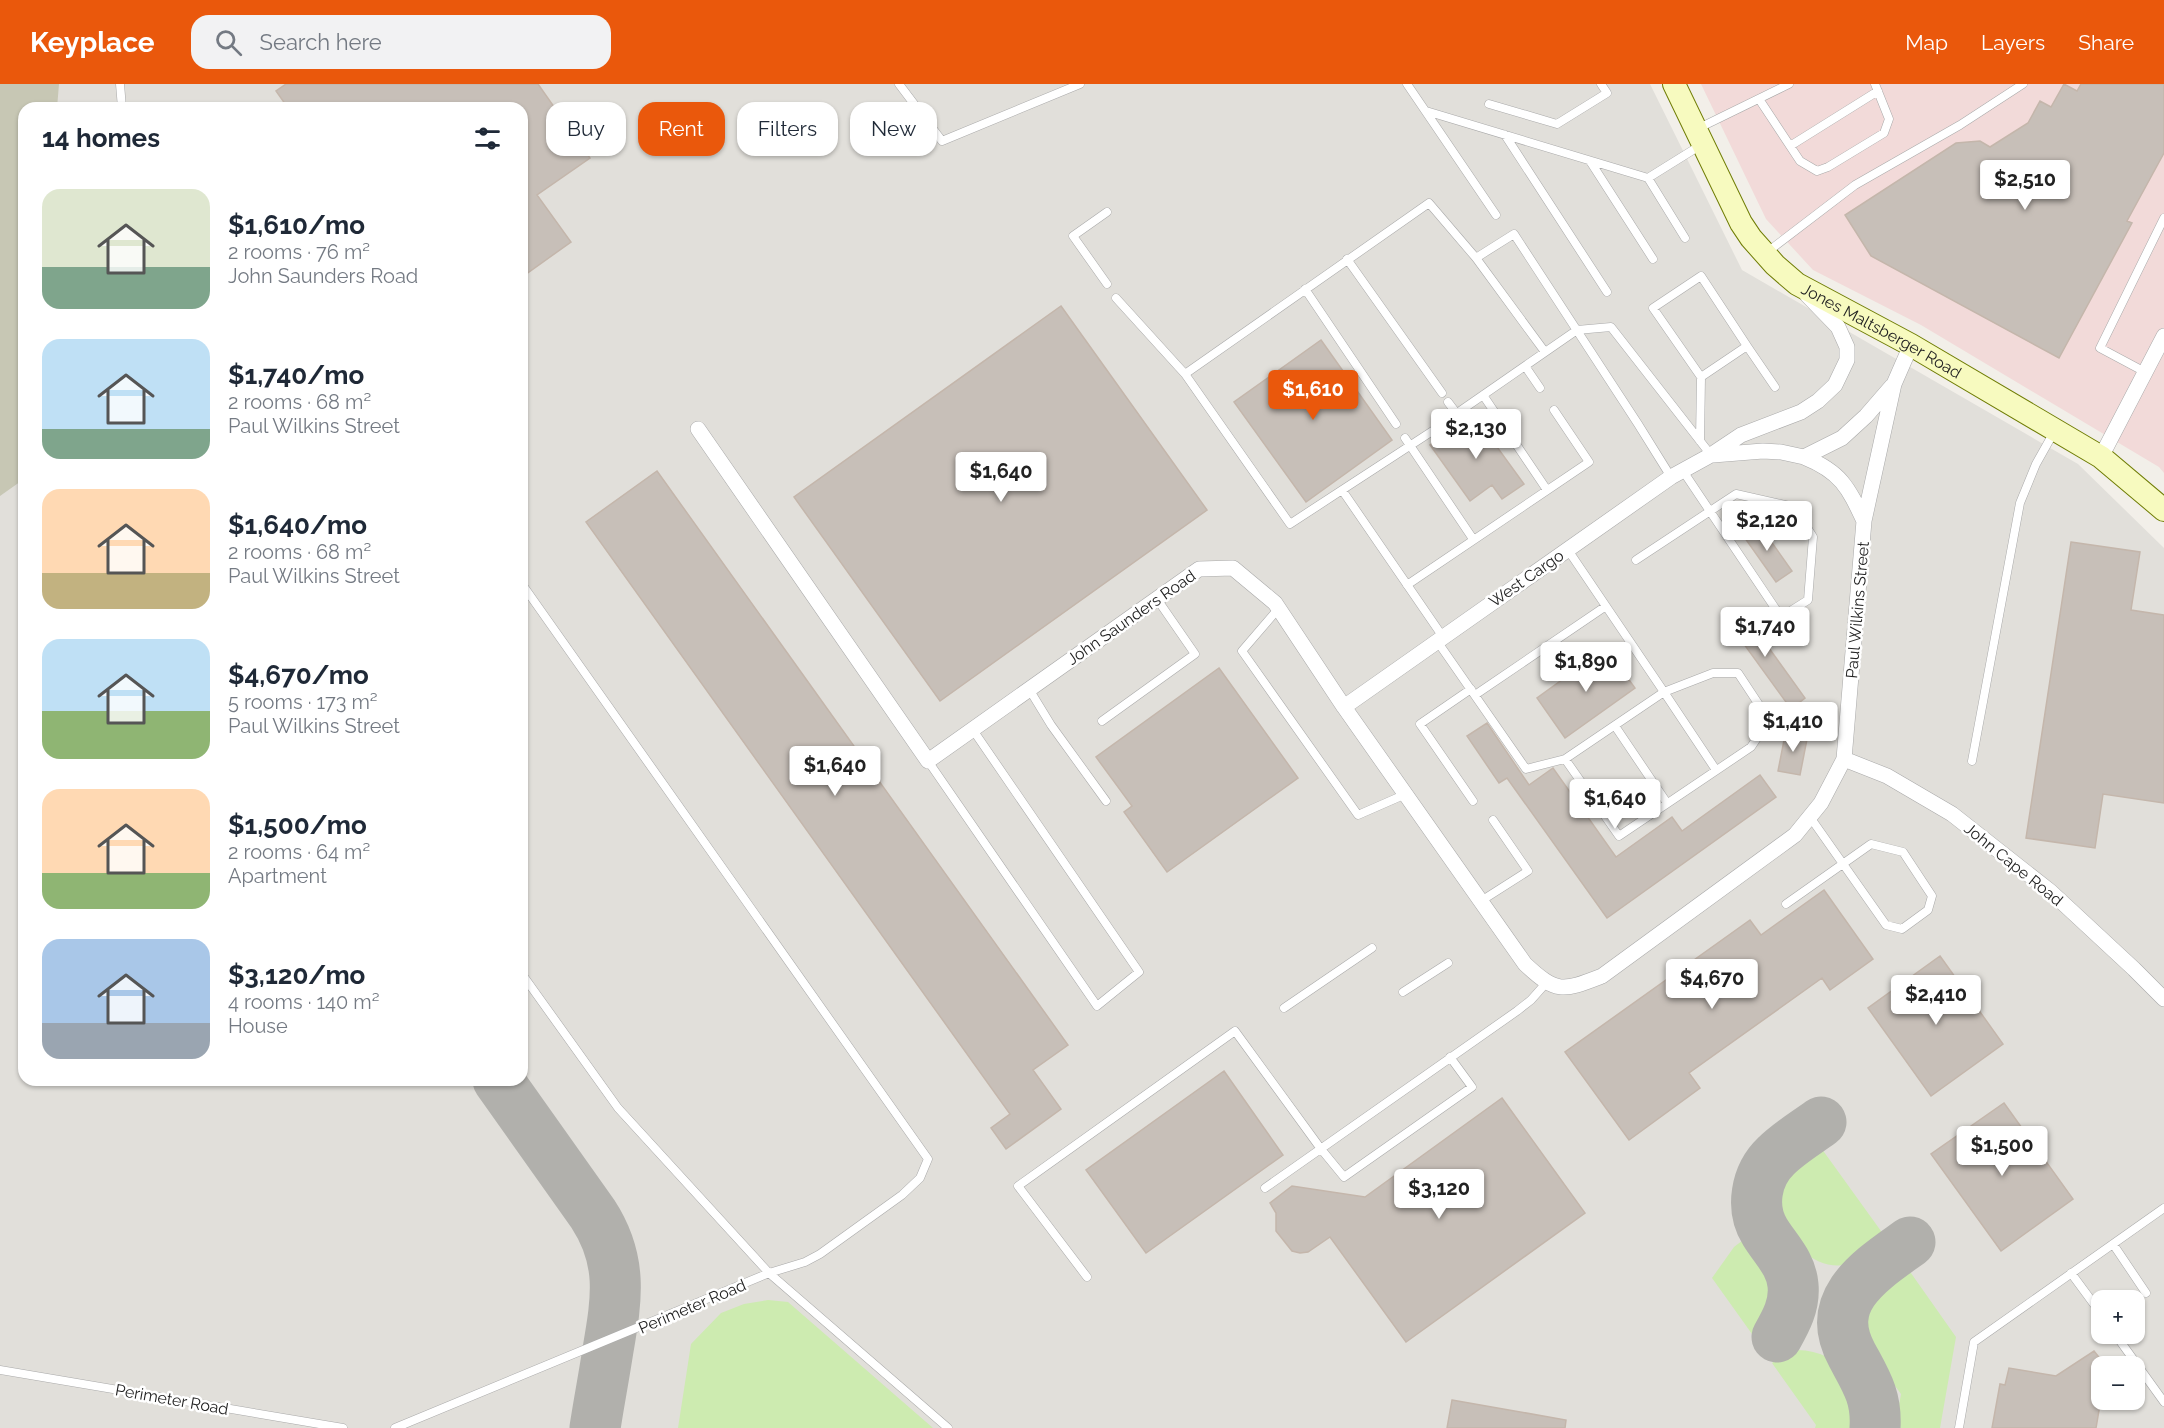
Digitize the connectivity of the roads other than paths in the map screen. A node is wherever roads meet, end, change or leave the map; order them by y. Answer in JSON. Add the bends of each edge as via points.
{"nodes":[{"id":1,"x":120,"y":84,"type":"edge"},
{"id":2,"x":899,"y":84,"type":"edge"},
{"id":3,"x":1080,"y":84,"type":"edge"},
{"id":4,"x":1407,"y":84,"type":"edge"},
{"id":5,"x":1601,"y":84,"type":"edge"},
{"id":6,"x":1674,"y":84,"type":"edge"},
{"id":7,"x":1789,"y":84,"type":"edge"},
{"id":8,"x":2023,"y":84,"type":"edge"},
{"id":9,"x":1877,"y":88,"type":"edge"},
{"id":10,"x":1759,"y":99,"type":"junction"},
{"id":11,"x":122,"y":102,"type":"edge"},
{"id":12,"x":1488,"y":104,"type":"dead end"},
{"id":13,"x":1426,"y":111,"type":"junction"},
{"id":14,"x":1504,"y":135,"type":"junction"},
{"id":15,"x":1699,"y":137,"type":"junction"},
{"id":16,"x":1790,"y":146,"type":"junction"},
{"id":17,"x":1590,"y":161,"type":"junction"},
{"id":18,"x":1648,"y":178,"type":"junction"},
{"id":19,"x":1107,"y":212,"type":"dead end"},
{"id":20,"x":1496,"y":215,"type":"dead end"},
{"id":21,"x":2164,"y":218,"type":"edge"},
{"id":22,"x":1685,"y":238,"type":"dead end"},
{"id":23,"x":1765,"y":254,"type":"junction"},
{"id":24,"x":1476,"y":258,"type":"junction"},
{"id":25,"x":1653,"y":259,"type":"dead end"},
{"id":26,"x":1347,"y":260,"type":"junction"},
{"id":27,"x":1107,"y":284,"type":"dead end"},
{"id":28,"x":1797,"y":284,"type":"junction"},
{"id":29,"x":1305,"y":289,"type":"junction"},
{"id":30,"x":1607,"y":292,"type":"dead end"},
{"id":31,"x":1116,"y":298,"type":"dead end"},
{"id":32,"x":1577,"y":330,"type":"junction"},
{"id":33,"x":2164,"y":337,"type":"edge"},
{"id":34,"x":1911,"y":345,"type":"junction"},
{"id":35,"x":1747,"y":346,"type":"junction"},
{"id":36,"x":1545,"y":352,"type":"junction"},
{"id":37,"x":1525,"y":366,"type":"junction"},
{"id":38,"x":2145,"y":372,"type":"junction"},
{"id":39,"x":1185,"y":374,"type":"junction"},
{"id":40,"x":1701,"y":377,"type":"junction"},
{"id":41,"x":1894,"y":384,"type":"junction"},
{"id":42,"x":1774,"y":387,"type":"dead end"},
{"id":43,"x":1540,"y":388,"type":"dead end"},
{"id":44,"x":1442,"y":393,"type":"dead end"},
{"id":45,"x":1484,"y":395,"type":"junction"},
{"id":46,"x":1448,"y":402,"type":"dead end"},
{"id":47,"x":1554,"y":410,"type":"dead end"},
{"id":48,"x":1396,"y":424,"type":"dead end"},
{"id":49,"x":698,"y":429,"type":"dead end"},
{"id":50,"x":1434,"y":430,"type":"dead end"},
{"id":51,"x":2055,"y":430,"type":"junction"},
{"id":52,"x":1405,"y":438,"type":"dead end"},
{"id":53,"x":1700,"y":441,"type":"junction"},
{"id":54,"x":1410,"y":446,"type":"junction"},
{"id":55,"x":1711,"y":455,"type":"junction"},
{"id":56,"x":1804,"y":457,"type":"junction"},
{"id":57,"x":2101,"y":457,"type":"junction"},
{"id":58,"x":1677,"y":474,"type":"junction"},
{"id":59,"x":1342,"y":490,"type":"junction"},
{"id":60,"x":1547,"y":490,"type":"junction"},
{"id":61,"x":2164,"y":510,"type":"edge"},
{"id":62,"x":1710,"y":511,"type":"junction"},
{"id":63,"x":1864,"y":521,"type":"junction"},
{"id":64,"x":1473,"y":540,"type":"junction"},
{"id":65,"x":1567,"y":549,"type":"junction"},
{"id":66,"x":1636,"y":560,"type":"dead end"},
{"id":67,"x":1407,"y":585,"type":"junction"},
{"id":68,"x":528,"y":592,"type":"edge"},
{"id":69,"x":1157,"y":599,"type":"junction"},
{"id":70,"x":1606,"y":606,"type":"junction"},
{"id":71,"x":1279,"y":608,"type":"junction"},
{"id":72,"x":1440,"y":639,"type":"junction"},
{"id":73,"x":1029,"y":690,"type":"junction"},
{"id":74,"x":1473,"y":692,"type":"junction"},
{"id":75,"x":1664,"y":692,"type":"junction"},
{"id":76,"x":1344,"y":707,"type":"junction"},
{"id":77,"x":1102,"y":721,"type":"dead end"},
{"id":78,"x":1615,"y":726,"type":"junction"},
{"id":79,"x":973,"y":730,"type":"junction"},
{"id":80,"x":1565,"y":759,"type":"junction"},
{"id":81,"x":1844,"y":759,"type":"junction"},
{"id":82,"x":928,"y":761,"type":"junction"},
{"id":83,"x":1972,"y":761,"type":"dead end"},
{"id":84,"x":1716,"y":770,"type":"junction"},
{"id":85,"x":1406,"y":795,"type":"junction"},
{"id":86,"x":1106,"y":801,"type":"dead end"},
{"id":87,"x":1473,"y":801,"type":"dead end"},
{"id":88,"x":1667,"y":803,"type":"junction"},
{"id":89,"x":1810,"y":817,"type":"junction"},
{"id":90,"x":1493,"y":820,"type":"dead end"},
{"id":91,"x":1844,"y":864,"type":"junction"},
{"id":92,"x":1481,"y":901,"type":"junction"},
{"id":93,"x":1786,"y":904,"type":"dead end"},
{"id":94,"x":1372,"y":948,"type":"dead end"},
{"id":95,"x":1448,"y":963,"type":"dead end"},
{"id":96,"x":528,"y":982,"type":"edge"},
{"id":97,"x":1553,"y":985,"type":"junction"},
{"id":98,"x":1403,"y":992,"type":"dead end"},
{"id":99,"x":2164,"y":999,"type":"edge"},
{"id":100,"x":1284,"y":1008,"type":"dead end"},
{"id":101,"x":1450,"y":1057,"type":"junction"},
{"id":102,"x":1321,"y":1149,"type":"junction"},
{"id":103,"x":1265,"y":1188,"type":"dead end"},
{"id":104,"x":2164,"y":1208,"type":"edge"},
{"id":105,"x":2113,"y":1244,"type":"junction"},
{"id":106,"x":769,"y":1274,"type":"junction"},
{"id":107,"x":2071,"y":1274,"type":"junction"},
{"id":108,"x":1087,"y":1277,"type":"dead end"},
{"id":109,"x":2146,"y":1293,"type":"dead end"},
{"id":110,"x":2091,"y":1300,"type":"edge"},
{"id":111,"x":2122,"y":1344,"type":"edge"},
{"id":112,"x":0,"y":1370,"type":"edge"},
{"id":113,"x":2164,"y":1402,"type":"edge"},
{"id":114,"x":343,"y":1428,"type":"edge"},
{"id":115,"x":395,"y":1428,"type":"edge"},
{"id":116,"x":948,"y":1428,"type":"edge"},
{"id":117,"x":1959,"y":1428,"type":"edge"}],
"edges":[{"from":1,"to":11,"type":"lane"},
{"from":2,"to":3,"type":"lane","via":[[942,141]]},
{"from":4,"to":13,"type":"lane"},
{"from":5,"to":12,"type":"lane","via":[[1606,93],[1557,124]]},
{"from":6,"to":15,"type":"street","name":"Jones Maltsberger Road"},
{"from":7,"to":10,"type":"lane"},
{"from":8,"to":23,"type":"lane","via":[[1856,185]]},
{"from":9,"to":16,"type":"lane"},
{"from":9,"to":16,"type":"lane","via":[[1889,119],[1884,133],[1817,171],[1800,161]]},
{"from":10,"to":15,"type":"lane"},
{"from":10,"to":16,"type":"lane"},
{"from":13,"to":14,"type":"lane"},
{"from":13,"to":20,"type":"lane"},
{"from":14,"to":17,"type":"lane"},
{"from":14,"to":30,"type":"lane"},
{"from":15,"to":18,"type":"lane"},
{"from":15,"to":23,"type":"street","name":"Jones Maltsberger Road","via":[[1751,238]]},
{"from":17,"to":18,"type":"lane"},
{"from":17,"to":25,"type":"lane"},
{"from":18,"to":22,"type":"lane"},
{"from":19,"to":27,"type":"lane","via":[[1073,236]]},
{"from":21,"to":38,"type":"lane","via":[[2100,348]]},
{"from":23,"to":28,"type":"street","name":"Jones Maltsberger Road"},
{"from":24,"to":26,"type":"lane","via":[[1429,203]]},
{"from":24,"to":32,"type":"lane","via":[[1514,234]]},
{"from":24,"to":36,"type":"lane"},
{"from":26,"to":29,"type":"lane"},
{"from":26,"to":44,"type":"lane"},
{"from":28,"to":34,"type":"street","name":"Jones Maltsberger Road"},
{"from":28,"to":55,"type":"street","name":"West Cargo","via":[[1838,327],[1847,347],[1847,360],[1835,385],[1801,412],[1741,435]]},
{"from":29,"to":39,"type":"lane"},
{"from":29,"to":48,"type":"lane"},
{"from":31,"to":39,"type":"lane"},
{"from":32,"to":36,"type":"lane"},
{"from":32,"to":53,"type":"lane","via":[[1611,327]]},
{"from":32,"to":58,"type":"lane"},
{"from":33,"to":38,"type":"street"},
{"from":34,"to":41,"type":"street","name":"Paul Wilkins Street"},
{"from":34,"to":51,"type":"street","name":"Jones Maltsberger Road"},
{"from":35,"to":40,"type":"lane"},
{"from":35,"to":40,"type":"lane","via":[[1701,276],[1653,308]]},
{"from":35,"to":42,"type":"lane"},
{"from":36,"to":37,"type":"lane"},
{"from":37,"to":43,"type":"lane"},
{"from":37,"to":45,"type":"lane"},
{"from":38,"to":57,"type":"street"},
{"from":39,"to":59,"type":"lane","via":[[1290,524]]},
{"from":40,"to":53,"type":"lane"},
{"from":41,"to":56,"type":"street","via":[[1842,438]]},
{"from":41,"to":63,"type":"street","name":"Paul Wilkins Street"},
{"from":45,"to":46,"type":"lane","via":[[1454,416]]},
{"from":45,"to":60,"type":"lane"},
{"from":47,"to":60,"type":"lane","via":[[1589,462]]},
{"from":49,"to":82,"type":"street"},
{"from":50,"to":54,"type":"lane"},
{"from":51,"to":57,"type":"street","name":"Jones Maltsberger Road"},
{"from":51,"to":83,"type":"lane","via":[[2020,503]]},
{"from":52,"to":54,"type":"lane"},
{"from":53,"to":55,"type":"lane"},
{"from":54,"to":59,"type":"lane"},
{"from":54,"to":64,"type":"lane"},
{"from":55,"to":56,"type":"street","name":"West Cargo","via":[[1763,451]]},
{"from":55,"to":58,"type":"street","name":"West Cargo"},
{"from":56,"to":63,"type":"street","name":"West Cargo","via":[[1824,465],[1840,478]]},
{"from":57,"to":61,"type":"street","name":"Jones Maltsberger Road"},
{"from":58,"to":62,"type":"lane"},
{"from":58,"to":65,"type":"street","name":"West Cargo"},
{"from":59,"to":67,"type":"lane"},
{"from":60,"to":64,"type":"lane"},
{"from":62,"to":62,"type":"lane","via":[[1781,617],[1808,600],[1813,537],[1794,507],[1736,494]]},
{"from":62,"to":66,"type":"lane"},
{"from":63,"to":81,"type":"street","name":"Paul Wilkins Street"},
{"from":64,"to":67,"type":"lane"},
{"from":65,"to":70,"type":"lane"},
{"from":65,"to":72,"type":"street","name":"West Cargo"},
{"from":67,"to":72,"type":"lane"},
{"from":68,"to":106,"type":"lane","name":"Perimeter Road","via":[[928,1159],[920,1178],[902,1196],[820,1254]]},
{"from":69,"to":71,"type":"street","name":"John Saunders Road","via":[[1199,569],[1233,568]]},
{"from":69,"to":73,"type":"street","name":"John Saunders Road"},
{"from":69,"to":77,"type":"lane","via":[[1195,654]]},
{"from":70,"to":74,"type":"lane"},
{"from":70,"to":75,"type":"lane"},
{"from":71,"to":76,"type":"street","name":"John Saunders Road"},
{"from":71,"to":85,"type":"lane","via":[[1242,651],[1358,815]]},
{"from":72,"to":74,"type":"lane"},
{"from":72,"to":76,"type":"street","name":"West Cargo"},
{"from":73,"to":79,"type":"street","name":"John Saunders Road"},
{"from":73,"to":86,"type":"lane"},
{"from":74,"to":80,"type":"lane","via":[[1526,769]]},
{"from":74,"to":87,"type":"lane","via":[[1420,724]]},
{"from":75,"to":78,"type":"lane"},
{"from":75,"to":84,"type":"lane"},
{"from":75,"to":84,"type":"lane","via":[[1713,673],[1738,673],[1769,720],[1751,747]]},
{"from":76,"to":85,"type":"street","name":"John Saunders Road"},
{"from":78,"to":80,"type":"lane"},
{"from":78,"to":88,"type":"lane"},
{"from":79,"to":82,"type":"street","name":"John Saunders Road"},
{"from":79,"to":82,"type":"lane","via":[[1138,972],[1097,1006]]},
{"from":80,"to":88,"type":"lane","via":[[1618,836]]},
{"from":81,"to":89,"type":"street","name":"Paul Wilkins Street"},
{"from":81,"to":99,"type":"street","name":"John Cape Road","via":[[1887,776],[1952,814],[2051,892]]},
{"from":84,"to":88,"type":"lane"},
{"from":85,"to":92,"type":"street","name":"John Saunders Road"},
{"from":89,"to":91,"type":"lane"},
{"from":89,"to":97,"type":"street","name":"Paul Wilkins Street","via":[[1795,835],[1602,976],[1573,987]]},
{"from":90,"to":92,"type":"lane","via":[[1528,871]]},
{"from":91,"to":91,"type":"lane","via":[[1886,925],[1902,929],[1929,910],[1932,896],[1903,852],[1871,844]]},
{"from":91,"to":93,"type":"lane"},
{"from":92,"to":97,"type":"street","name":"John Saunders Road","via":[[1525,964]]},
{"from":94,"to":100,"type":"lane"},
{"from":95,"to":98,"type":"lane"},
{"from":96,"to":106,"type":"lane","via":[[618,1108]]},
{"from":97,"to":101,"type":"lane"},
{"from":101,"to":102,"type":"lane"},
{"from":101,"to":102,"type":"lane","via":[[1472,1087],[1344,1177]]},
{"from":102,"to":103,"type":"lane"},
{"from":102,"to":108,"type":"lane","via":[[1235,1031],[1018,1186]]},
{"from":104,"to":105,"type":"lane"},
{"from":105,"to":107,"type":"lane"},
{"from":105,"to":109,"type":"lane"},
{"from":106,"to":115,"type":"lane","name":"Perimeter Road"},
{"from":106,"to":116,"type":"lane"},
{"from":107,"to":110,"type":"lane"},
{"from":107,"to":117,"type":"lane","via":[[1974,1342]]},
{"from":111,"to":113,"type":"lane"},
{"from":112,"to":114,"type":"lane","name":"Perimeter Road"}]}
